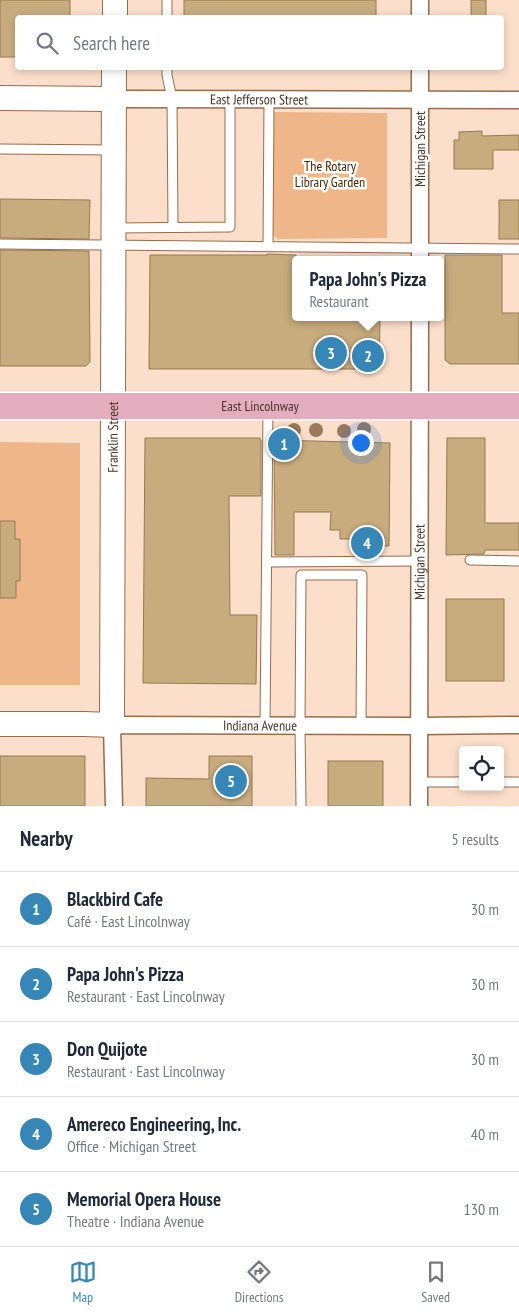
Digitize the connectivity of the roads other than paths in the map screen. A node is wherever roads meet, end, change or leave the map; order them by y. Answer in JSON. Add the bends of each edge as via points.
{"nodes":[{"id":1,"x":115,"y":0,"type":"edge"},
{"id":2,"x":167,"y":0,"type":"edge"},
{"id":3,"x":420,"y":0,"type":"edge"},
{"id":4,"x":115,"y":15,"type":"edge"},
{"id":5,"x":167,"y":15,"type":"edge"},
{"id":6,"x":420,"y":15,"type":"edge"},
{"id":7,"x":114,"y":70,"type":"edge"},
{"id":8,"x":167,"y":70,"type":"edge"},
{"id":9,"x":420,"y":70,"type":"edge"},
{"id":10,"x":0,"y":98,"type":"edge"},
{"id":11,"x":114,"y":99,"type":"junction"},
{"id":12,"x":172,"y":99,"type":"junction"},
{"id":13,"x":230,"y":99,"type":"junction"},
{"id":14,"x":269,"y":99,"type":"junction"},
{"id":15,"x":420,"y":99,"type":"junction"},
{"id":16,"x":519,"y":100,"type":"edge"},
{"id":17,"x":0,"y":148,"type":"edge"},
{"id":18,"x":114,"y":150,"type":"junction"},
{"id":19,"x":173,"y":227,"type":"junction"},
{"id":20,"x":114,"y":236,"type":"junction"},
{"id":21,"x":0,"y":244,"type":"edge"},
{"id":22,"x":268,"y":246,"type":"junction"},
{"id":23,"x":519,"y":249,"type":"edge"},
{"id":24,"x":420,"y":254,"type":"edge"},
{"id":25,"x":420,"y":321,"type":"edge"},
{"id":26,"x":0,"y":406,"type":"edge"},
{"id":27,"x":113,"y":406,"type":"junction"},
{"id":28,"x":268,"y":406,"type":"junction"},
{"id":29,"x":419,"y":406,"type":"junction"},
{"id":30,"x":519,"y":406,"type":"edge"},
{"id":31,"x":470,"y":560,"type":"dead end"},
{"id":32,"x":419,"y":561,"type":"junction"},
{"id":33,"x":519,"y":561,"type":"edge"},
{"id":34,"x":267,"y":562,"type":"junction"},
{"id":35,"x":0,"y":724,"type":"edge"},
{"id":36,"x":112,"y":725,"type":"junction"},
{"id":37,"x":519,"y":725,"type":"edge"},
{"id":38,"x":265,"y":726,"type":"junction"},
{"id":39,"x":300,"y":726,"type":"junction"},
{"id":40,"x":361,"y":726,"type":"junction"},
{"id":41,"x":419,"y":726,"type":"junction"},
{"id":42,"x":419,"y":782,"type":"junction"},
{"id":43,"x":459,"y":782,"type":"edge"},
{"id":44,"x":504,"y":782,"type":"edge"},
{"id":45,"x":519,"y":782,"type":"edge"},
{"id":46,"x":114,"y":806,"type":"edge"},
{"id":47,"x":301,"y":806,"type":"edge"},
{"id":48,"x":419,"y":806,"type":"edge"}],
"edges":[{"from":1,"to":4,"type":"main road"},
{"from":2,"to":5,"type":"lane"},
{"from":3,"to":6,"type":"street"},
{"from":7,"to":11,"type":"main road","name":"Franklin Street"},
{"from":8,"to":12,"type":"lane"},
{"from":9,"to":15,"type":"street","name":"Michigan Street"},
{"from":10,"to":11,"type":"main road","name":"East Jefferson Street"},
{"from":11,"to":12,"type":"street","name":"East Jefferson Street"},
{"from":11,"to":18,"type":"main road","name":"Franklin Street"},
{"from":12,"to":13,"type":"street","name":"East Jefferson Street"},
{"from":12,"to":19,"type":"lane"},
{"from":13,"to":14,"type":"street","name":"East Jefferson Street"},
{"from":13,"to":19,"type":"lane","via":[[230,227]]},
{"from":14,"to":15,"type":"street","name":"East Jefferson Street"},
{"from":14,"to":22,"type":"lane"},
{"from":15,"to":16,"type":"street","name":"East Jefferson Street"},
{"from":15,"to":24,"type":"street","name":"Michigan Street"},
{"from":17,"to":18,"type":"lane"},
{"from":18,"to":20,"type":"main road","name":"Franklin Street"},
{"from":19,"to":20,"type":"lane"},
{"from":20,"to":21,"type":"lane"},
{"from":20,"to":22,"type":"lane"},
{"from":20,"to":27,"type":"main road","name":"Franklin Street"},
{"from":22,"to":24,"type":"lane"},
{"from":23,"to":24,"type":"lane"},
{"from":25,"to":29,"type":"street","name":"Michigan Street"},
{"from":26,"to":27,"type":"main road","name":"East Lincolnway"},
{"from":27,"to":28,"type":"main road","name":"East Lincolnway"},
{"from":27,"to":36,"type":"main road","name":"Franklin Street"},
{"from":28,"to":29,"type":"main road","name":"East Lincolnway"},
{"from":28,"to":34,"type":"lane"},
{"from":29,"to":30,"type":"main road","name":"East Lincolnway"},
{"from":29,"to":32,"type":"street","name":"Michigan Street"},
{"from":31,"to":33,"type":"lane"},
{"from":32,"to":34,"type":"lane"},
{"from":32,"to":41,"type":"street","name":"Michigan Street"},
{"from":34,"to":38,"type":"lane"},
{"from":35,"to":36,"type":"main road","name":"Indiana Avenue"},
{"from":36,"to":38,"type":"street","name":"Indiana Avenue"},
{"from":36,"to":46,"type":"street","name":"Franklin Street"},
{"from":37,"to":41,"type":"street","name":"Indiana Avenue"},
{"from":38,"to":39,"type":"street","name":"Indiana Avenue"},
{"from":39,"to":40,"type":"street","name":"Indiana Avenue"},
{"from":39,"to":40,"type":"lane","via":[[301,575],[362,576]]},
{"from":39,"to":47,"type":"lane"},
{"from":40,"to":41,"type":"street","name":"Indiana Avenue"},
{"from":41,"to":42,"type":"street","name":"Michigan Street"},
{"from":42,"to":43,"type":"lane"},
{"from":42,"to":48,"type":"street","name":"Michigan Street"},
{"from":44,"to":45,"type":"lane"}]}
